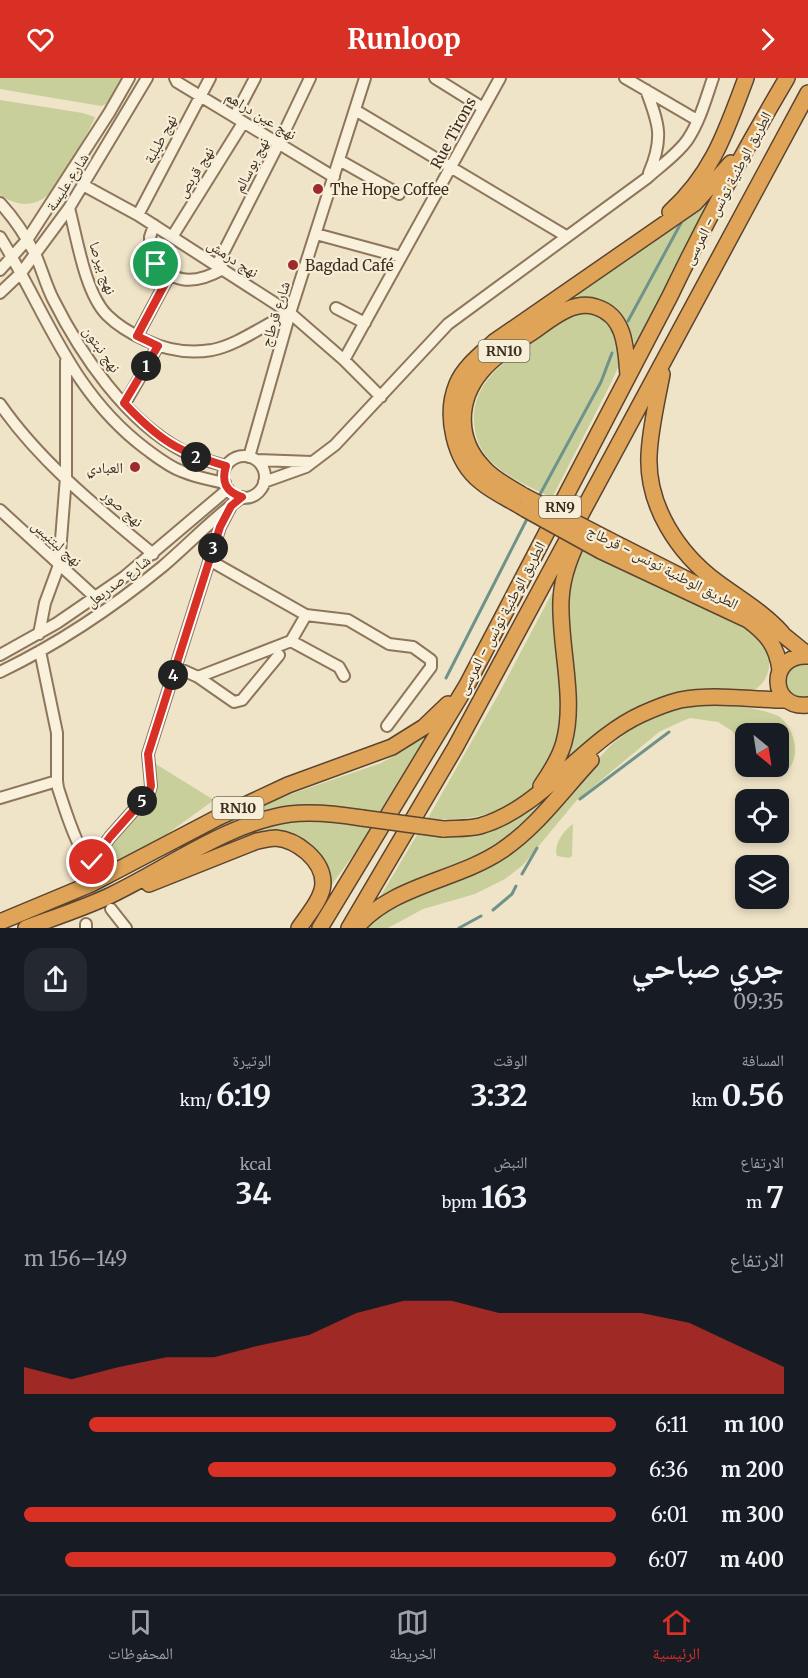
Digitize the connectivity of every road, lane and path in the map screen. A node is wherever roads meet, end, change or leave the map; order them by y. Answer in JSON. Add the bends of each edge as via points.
{"nodes":[{"id":1,"x":129,"y":78,"type":"edge"},
{"id":2,"x":147,"y":78,"type":"edge"},
{"id":3,"x":175,"y":78,"type":"edge"},
{"id":4,"x":210,"y":78,"type":"edge"},
{"id":5,"x":255,"y":78,"type":"edge"},
{"id":6,"x":310,"y":78,"type":"edge"},
{"id":7,"x":365,"y":78,"type":"edge"},
{"id":8,"x":435,"y":78,"type":"edge"},
{"id":9,"x":500,"y":78,"type":"edge"},
{"id":10,"x":625,"y":78,"type":"edge"},
{"id":11,"x":713,"y":78,"type":"edge"},
{"id":12,"x":746,"y":78,"type":"edge"},
{"id":13,"x":787,"y":78,"type":"edge"},
{"id":14,"x":646,"y":90,"type":"junction"},
{"id":15,"x":808,"y":93,"type":"edge"},
{"id":16,"x":200,"y":97,"type":"junction"},
{"id":17,"x":483,"y":108,"type":"junction"},
{"id":18,"x":355,"y":110,"type":"junction"},
{"id":19,"x":239,"y":119,"type":"junction"},
{"id":20,"x":698,"y":120,"type":"junction"},
{"id":21,"x":762,"y":120,"type":"junction"},
{"id":22,"x":279,"y":143,"type":"junction"},
{"id":23,"x":339,"y":160,"type":"junction"},
{"id":24,"x":452,"y":168,"type":"junction"},
{"id":25,"x":334,"y":177,"type":"junction"},
{"id":26,"x":647,"y":178,"type":"junction"},
{"id":27,"x":83,"y":185,"type":"junction"},
{"id":28,"x":399,"y":194,"type":"dead end"},
{"id":29,"x":0,"y":203,"type":"edge"},
{"id":30,"x":69,"y":208,"type":"junction"},
{"id":31,"x":138,"y":214,"type":"junction"},
{"id":32,"x":154,"y":225,"type":"junction"},
{"id":33,"x":316,"y":234,"type":"junction"},
{"id":34,"x":566,"y":236,"type":"junction"},
{"id":35,"x":0,"y":237,"type":"edge"},
{"id":36,"x":172,"y":237,"type":"junction"},
{"id":37,"x":27,"y":240,"type":"junction"},
{"id":38,"x":35,"y":255,"type":"junction"},
{"id":39,"x":12,"y":256,"type":"junction"},
{"id":40,"x":616,"y":257,"type":"junction"},
{"id":41,"x":401,"y":258,"type":"junction"},
{"id":42,"x":220,"y":267,"type":"junction"},
{"id":43,"x":0,"y":270,"type":"edge"},
{"id":44,"x":21,"y":273,"type":"junction"},
{"id":45,"x":169,"y":276,"type":"junction"},
{"id":46,"x":0,"y":293,"type":"edge"},
{"id":47,"x":336,"y":308,"type":"dead end"},
{"id":48,"x":290,"y":313,"type":"junction"},
{"id":49,"x":365,"y":323,"type":"junction"},
{"id":50,"x":137,"y":336,"type":"junction"},
{"id":51,"x":158,"y":346,"type":"junction"},
{"id":52,"x":66,"y":360,"type":"junction"},
{"id":53,"x":344,"y":360,"type":"junction"},
{"id":54,"x":665,"y":360,"type":"junction"},
{"id":55,"x":628,"y":376,"type":"junction"},
{"id":56,"x":381,"y":397,"type":"junction"},
{"id":57,"x":124,"y":403,"type":"junction"},
{"id":58,"x":0,"y":404,"type":"edge"},
{"id":59,"x":253,"y":458,"type":"junction"},
{"id":60,"x":312,"y":462,"type":"junction"},
{"id":61,"x":226,"y":466,"type":"junction"},
{"id":62,"x":66,"y":477,"type":"junction"},
{"id":63,"x":264,"y":482,"type":"junction"},
{"id":64,"x":597,"y":484,"type":"junction"},
{"id":65,"x":226,"y":486,"type":"junction"},
{"id":66,"x":242,"y":497,"type":"junction"},
{"id":67,"x":525,"y":502,"type":"junction"},
{"id":68,"x":231,"y":506,"type":"junction"},
{"id":69,"x":0,"y":510,"type":"edge"},
{"id":70,"x":604,"y":545,"type":"junction"},
{"id":71,"x":153,"y":554,"type":"junction"},
{"id":72,"x":209,"y":560,"type":"junction"},
{"id":73,"x":59,"y":566,"type":"junction"},
{"id":74,"x":96,"y":598,"type":"junction"},
{"id":75,"x":306,"y":615,"type":"junction"},
{"id":76,"x":39,"y":633,"type":"junction"},
{"id":77,"x":782,"y":633,"type":"junction"},
{"id":78,"x":291,"y":641,"type":"junction"},
{"id":79,"x":0,"y":642,"type":"edge"},
{"id":80,"x":40,"y":651,"type":"junction"},
{"id":81,"x":4,"y":653,"type":"edge"},
{"id":82,"x":279,"y":655,"type":"dead end"},
{"id":83,"x":808,"y":655,"type":"edge"},
{"id":84,"x":18,"y":663,"type":"junction"},
{"id":85,"x":176,"y":667,"type":"junction"},
{"id":86,"x":780,"y":670,"type":"junction"},
{"id":87,"x":0,"y":672,"type":"edge"},
{"id":88,"x":344,"y":676,"type":"dead end"},
{"id":89,"x":198,"y":677,"type":"junction"},
{"id":90,"x":467,"y":685,"type":"junction"},
{"id":91,"x":786,"y":700,"type":"junction"},
{"id":92,"x":808,"y":705,"type":"edge"},
{"id":93,"x":640,"y":715,"type":"junction"},
{"id":94,"x":387,"y":726,"type":"dead end"},
{"id":95,"x":57,"y":782,"type":"junction"},
{"id":96,"x":0,"y":798,"type":"edge"},
{"id":97,"x":526,"y":802,"type":"junction"},
{"id":98,"x":372,"y":843,"type":"junction"},
{"id":99,"x":109,"y":903,"type":"junction"},
{"id":100,"x":0,"y":922,"type":"edge"},
{"id":101,"x":26,"y":928,"type":"edge"},
{"id":102,"x":126,"y":928,"type":"edge"},
{"id":103,"x":302,"y":928,"type":"edge"},
{"id":104,"x":320,"y":928,"type":"edge"},
{"id":105,"x":349,"y":928,"type":"edge"},
{"id":106,"x":356,"y":928,"type":"edge"}],
"edges":[{"from":1,"to":37,"type":"street","name":"شارع عليسة"},
{"from":2,"to":27,"type":"street","name":"شارع عليسة"},
{"from":3,"to":16,"type":"street","name":"نهج عين دراهم"},
{"from":4,"to":16,"type":"street","name":"نهج طبلبة"},
{"from":5,"to":19,"type":"street","name":"نهج قربص"},
{"from":6,"to":22,"type":"street","name":"نهج بوسالم"},
{"from":7,"to":18,"type":"street","name":"شارع قرطاج"},
{"from":8,"to":17,"type":"street"},
{"from":9,"to":17,"type":"street","name":"Rue Tirons"},
{"from":10,"to":14,"type":"street"},
{"from":11,"to":20,"type":"street"},
{"from":12,"to":40,"type":"highway","via":[[717,153],[699,180],[677,205]]},
{"from":13,"to":21,"type":"highway","name":"الطريق الوطنية تونس - المرسى","number":"RN9"},
{"from":14,"to":20,"type":"street"},
{"from":14,"to":26,"type":"street","via":[[660,132],[657,155]]},
{"from":15,"to":54,"type":"highway","name":"الطريق الوطنية تونس - المرسى","number":"RN9"},
{"from":16,"to":19,"type":"street","name":"نهج عين دراهم"},
{"from":16,"to":31,"type":"street","name":"نهج طبلبة"},
{"from":17,"to":24,"type":"street","name":"Rue Tirons"},
{"from":18,"to":23,"type":"street","name":"شارع قرطاج"},
{"from":18,"to":24,"type":"street"},
{"from":19,"to":22,"type":"street","name":"نهج عين دراهم"},
{"from":19,"to":36,"type":"street","name":"نهج قربص"},
{"from":20,"to":26,"type":"street","via":[[687,140]]},
{"from":21,"to":40,"type":"highway","via":[[724,173],[695,203]]},
{"from":21,"to":55,"type":"highway","name":"الطريق الوطنية تونس - المرسى","number":"RN9"},
{"from":22,"to":25,"type":"street","name":"نهج عين دراهم"},
{"from":22,"to":42,"type":"street","name":"نهج بوسالم"},
{"from":23,"to":25,"type":"street","name":"شارع قرطاج"},
{"from":23,"to":28,"type":"street"},
{"from":24,"to":34,"type":"street"},
{"from":24,"to":41,"type":"street","name":"Rue Tirons"},
{"from":25,"to":33,"type":"street","name":"شارع قرطاج"},
{"from":26,"to":34,"type":"street"},
{"from":27,"to":30,"type":"street","name":"شارع عليسة"},
{"from":27,"to":31,"type":"street","name":"نهج درمش"},
{"from":29,"to":37,"type":"street","name":"نهج نبتون"},
{"from":30,"to":38,"type":"street","name":"شارع عليسة"},
{"from":30,"to":50,"type":"street","name":"نهج بيرصا","via":[[84,269],[97,300],[106,314]]},
{"from":31,"to":32,"type":"street","name":"نهج درمش"},
{"from":32,"to":36,"type":"street","name":"نهج درمش"},
{"from":32,"to":45,"type":"street","via":[[150,255]]},
{"from":33,"to":41,"type":"street"},
{"from":33,"to":48,"type":"street","name":"شارع قرطاج"},
{"from":34,"to":56,"type":"street","via":[[448,324]]},
{"from":35,"to":39,"type":"street"},
{"from":36,"to":42,"type":"street","name":"نهج درمش"},
{"from":37,"to":38,"type":"street","name":"نهج نبتون"},
{"from":37,"to":39,"type":"street","name":"شارع عليسة"},
{"from":38,"to":44,"type":"street","name":"شارع عليسة"},
{"from":38,"to":57,"type":"street","name":"نهج نبتون","via":[[74,337]]},
{"from":39,"to":43,"type":"street","name":"شارع عليسة"},
{"from":39,"to":44,"type":"street"},
{"from":40,"to":67,"type":"highway","via":[[494,342],[456,385],[451,426],[467,469],[481,482]]},
{"from":41,"to":49,"type":"street","name":"Rue Tirons"},
{"from":42,"to":45,"type":"street","via":[[197,279]]},
{"from":42,"to":48,"type":"street","name":"نهج درمش"},
{"from":44,"to":46,"type":"street","name":"شارع عليسة"},
{"from":44,"to":52,"type":"street"},
{"from":45,"to":50,"type":"street"},
{"from":47,"to":49,"type":"street"},
{"from":48,"to":51,"type":"street","name":"نهج بيرصا","via":[[232,344],[212,350],[183,352]]},
{"from":48,"to":53,"type":"street","name":"نهج درمش"},
{"from":48,"to":59,"type":"street","name":"شارع قرطاج"},
{"from":49,"to":53,"type":"street","name":"Rue Tirons"},
{"from":50,"to":51,"type":"street","name":"نهج بيرصا"},
{"from":51,"to":57,"type":"street"},
{"from":52,"to":62,"type":"street"},
{"from":52,"to":65,"type":"street","via":[[119,426],[137,441],[180,471]]},
{"from":53,"to":56,"type":"street","name":"نهج درمش"},
{"from":54,"to":64,"type":"highway","name":"الطريق الوطنية تونس - المرسى","number":"RN9"},
{"from":54,"to":77,"type":"highway","via":[[649,459],[658,507],[690,558]]},
{"from":55,"to":67,"type":"highway","name":"الطريق الوطنية تونس - قرطاج","number":"RN10","via":[[626,343],[620,326],[610,314],[583,305],[561,312],[481,371],[464,404],[467,442],[484,469]]},
{"from":55,"to":90,"type":"highway","name":"الطريق الوطنية تونس - المرسى","number":"RN9"},
{"from":56,"to":60,"type":"street","via":[[335,445]]},
{"from":57,"to":61,"type":"street","name":"نهج نبتون","via":[[174,446]]},
{"from":58,"to":62,"type":"street","name":"نهج صور"},
{"from":59,"to":60,"type":"street"},
{"from":59,"to":61,"type":"street","via":[[236,458]]},
{"from":59,"to":63,"type":"street","via":[[262,466]]},
{"from":60,"to":63,"type":"street"},
{"from":61,"to":65,"type":"street"},
{"from":62,"to":71,"type":"street","name":"نهج صور"},
{"from":62,"to":73,"type":"street"},
{"from":63,"to":66,"type":"street","via":[[256,494]]},
{"from":64,"to":97,"type":"highway","via":[[589,517],[563,579],[565,741],[541,786]]},
{"from":64,"to":105,"type":"highway","name":"الطريق الوطنية تونس - المرسى","number":"RN9","via":[[455,748]]},
{"from":65,"to":66,"type":"street"},
{"from":65,"to":71,"type":"street","name":"شارع صدربعل"},
{"from":66,"to":68,"type":"street","name":"شارع صدربعل"},
{"from":67,"to":70,"type":"highway","name":"الطريق الوطنية تونس - قرطاج","number":"RN10","bridge":true},
{"from":68,"to":72,"type":"street"},
{"from":68,"to":80,"type":"street","name":"شارع صدربعل","via":[[135,590]]},
{"from":69,"to":73,"type":"street","name":"نهج لبتنيس"},
{"from":70,"to":77,"type":"highway","name":"الطريق الوطنية تونس - قرطاج","number":"RN10","via":[[752,612]]},
{"from":70,"to":86,"type":"highway","via":[[748,620],[775,647]]},
{"from":71,"to":74,"type":"street","name":"شارع صدربعل"},
{"from":72,"to":75,"type":"street"},
{"from":72,"to":85,"type":"street"},
{"from":73,"to":74,"type":"street","name":"نهج لبتنيس"},
{"from":73,"to":76,"type":"street"},
{"from":74,"to":76,"type":"street","name":"شارع صدربعل"},
{"from":75,"to":78,"type":"street"},
{"from":75,"to":94,"type":"street","via":[[348,621],[389,644],[413,647],[431,660],[431,667]]},
{"from":76,"to":81,"type":"street","name":"شارع صدربعل"},
{"from":77,"to":83,"type":"highway","name":"الطريق الوطنية تونس - قرطاج","number":"RN10"},
{"from":78,"to":88,"type":"street","via":[[339,668]]},
{"from":78,"to":89,"type":"street"},
{"from":79,"to":81,"type":"street"},
{"from":80,"to":84,"type":"street","name":"شارع صدربعل"},
{"from":80,"to":95,"type":"street","via":[[57,733]]},
{"from":81,"to":84,"type":"street"},
{"from":82,"to":89,"type":"street","via":[[242,700],[234,702]]},
{"from":83,"to":86,"type":"highway","name":"الطريق الوطنية تونس - قرطاج","number":"RN10","via":[[792,658]]},
{"from":84,"to":87,"type":"street","name":"شارع صدربعل"},
{"from":85,"to":89,"type":"street"},
{"from":85,"to":95,"type":"street","via":[[148,754],[149,793],[92,862],[80,848]]},
{"from":86,"to":91,"type":"highway","via":[[778,686]]},
{"from":90,"to":98,"type":"highway","name":"الطريق الوطنية تونس - المرسى","number":"RN9"},
{"from":90,"to":100,"type":"highway","number":"RN10","via":[[424,727],[392,747],[288,785],[91,885]]},
{"from":91,"to":92,"type":"highway","number":"RN10","via":[[797,706]]},
{"from":91,"to":93,"type":"highway","number":"RN10","via":[[680,700]]},
{"from":93,"to":97,"type":"highway","number":"RN10","via":[[607,735]]},
{"from":93,"to":106,"type":"highway","via":[[611,739],[519,838],[482,862],[379,907]]},
{"from":95,"to":96,"type":"street"},
{"from":97,"to":99,"type":"highway","number":"RN10","bridge":true,"via":[[479,826],[443,829],[320,812],[255,822],[212,842]]},
{"from":98,"to":103,"type":"highway"},
{"from":98,"to":104,"type":"highway","name":"الطريق الوطنية تونس - المرسى","number":"RN9"},
{"from":99,"to":101,"type":"highway","number":"RN10"},
{"from":99,"to":102,"type":"street"},
{"from":99,"to":103,"type":"highway","via":[[241,846],[276,838],[294,843],[306,852],[320,872],[320,894]]}]}
